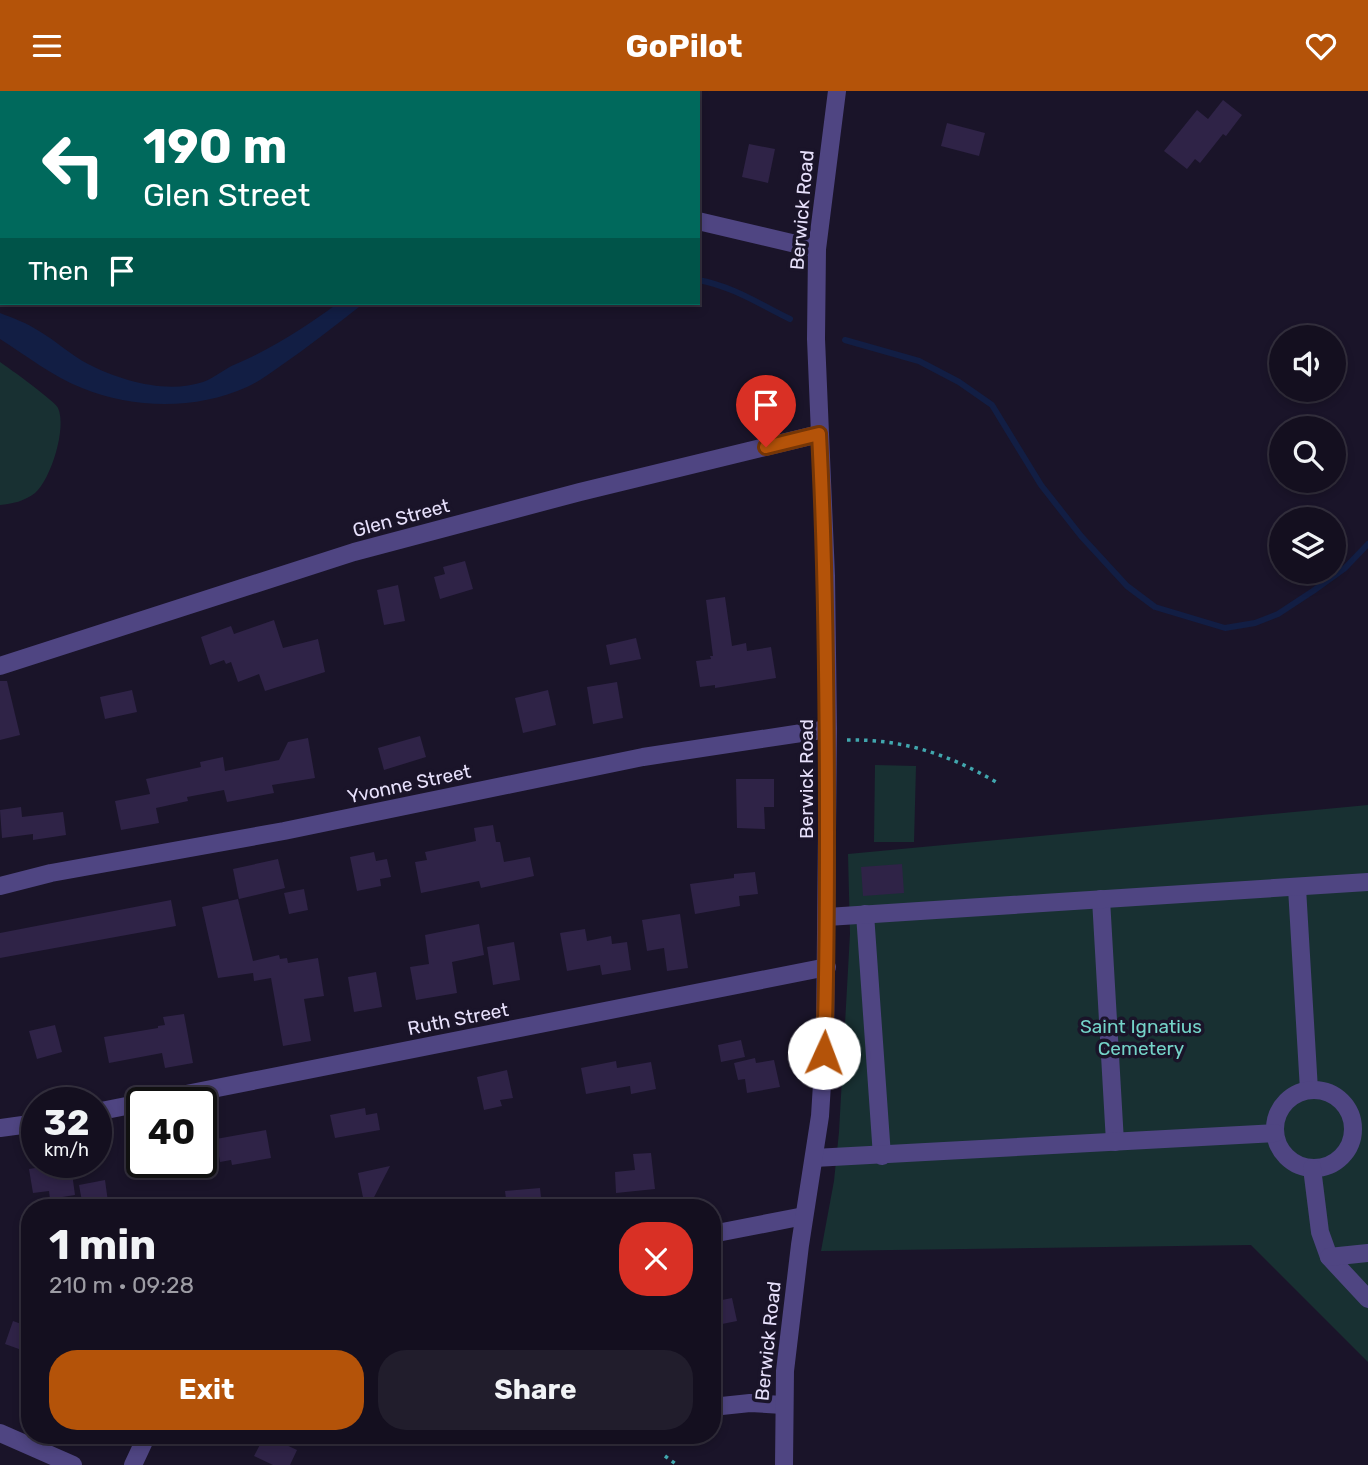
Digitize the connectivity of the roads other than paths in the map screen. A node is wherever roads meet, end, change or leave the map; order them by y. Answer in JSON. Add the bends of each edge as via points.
{"nodes":[{"id":1,"x":837,"y":91,"type":"edge"},
{"id":2,"x":700,"y":221,"type":"edge"},
{"id":3,"x":817,"y":249,"type":"junction"},
{"id":4,"x":819,"y":434,"type":"junction"},
{"id":5,"x":0,"y":666,"type":"edge"},
{"id":6,"x":828,"y":735,"type":"junction"},
{"id":7,"x":1368,"y":882,"type":"edge"},
{"id":8,"x":0,"y":885,"type":"edge"},
{"id":9,"x":1297,"y":888,"type":"junction"},
{"id":10,"x":1101,"y":899,"type":"junction"},
{"id":11,"x":865,"y":914,"type":"junction"},
{"id":12,"x":827,"y":917,"type":"junction"},
{"id":13,"x":827,"y":967,"type":"junction"},
{"id":14,"x":1309,"y":1090,"type":"junction"},
{"id":15,"x":112,"y":1109,"type":"edge"},
{"id":16,"x":21,"y":1125,"type":"edge"},
{"id":17,"x":1361,"y":1125,"type":"edge"},
{"id":18,"x":0,"y":1128,"type":"edge"},
{"id":19,"x":1275,"y":1133,"type":"junction"},
{"id":20,"x":1115,"y":1142,"type":"junction"},
{"id":21,"x":882,"y":1156,"type":"junction"},
{"id":22,"x":814,"y":1158,"type":"junction"},
{"id":23,"x":1312,"y":1168,"type":"junction"},
{"id":24,"x":804,"y":1216,"type":"junction"},
{"id":25,"x":721,"y":1232,"type":"edge"},
{"id":26,"x":1368,"y":1253,"type":"edge"},
{"id":27,"x":1329,"y":1257,"type":"junction"},
{"id":28,"x":1368,"y":1299,"type":"edge"},
{"id":29,"x":783,"y":1405,"type":"junction"},
{"id":30,"x":721,"y":1406,"type":"edge"},
{"id":31,"x":0,"y":1433,"type":"edge"},
{"id":32,"x":21,"y":1442,"type":"edge"},
{"id":33,"x":25,"y":1444,"type":"edge"},
{"id":34,"x":143,"y":1444,"type":"edge"},
{"id":35,"x":73,"y":1465,"type":"edge"},
{"id":36,"x":133,"y":1465,"type":"edge"},
{"id":37,"x":784,"y":1465,"type":"edge"}],
"edges":[{"from":1,"to":3,"type":"street","name":"Berwick Road"},
{"from":2,"to":3,"type":"street"},
{"from":3,"to":4,"type":"street","name":"Berwick Road"},
{"from":4,"to":5,"type":"street","name":"Glen Street","via":[[354,552]]},
{"from":4,"to":6,"type":"street","name":"Berwick Road"},
{"from":6,"to":8,"type":"street","name":"Yvonne Street","via":[[643,757]]},
{"from":6,"to":12,"type":"street","name":"Berwick Road"},
{"from":7,"to":9,"type":"street"},
{"from":9,"to":10,"type":"street"},
{"from":9,"to":14,"type":"street"},
{"from":10,"to":11,"type":"street"},
{"from":10,"to":20,"type":"street"},
{"from":11,"to":12,"type":"street"},
{"from":11,"to":21,"type":"street"},
{"from":12,"to":13,"type":"street","name":"Berwick Road"},
{"from":13,"to":15,"type":"street","name":"Ruth Street"},
{"from":13,"to":22,"type":"street","name":"Berwick Road","via":[[824,1071]]},
{"from":14,"to":17,"type":"street","via":[[1338,1098]]},
{"from":14,"to":19,"type":"street","via":[[1290,1097],[1275,1123]]},
{"from":16,"to":18,"type":"street"},
{"from":17,"to":23,"type":"street","via":[[1344,1153],[1331,1163]]},
{"from":19,"to":20,"type":"street"},
{"from":19,"to":23,"type":"street","via":[[1286,1158]]},
{"from":20,"to":21,"type":"street"},
{"from":21,"to":22,"type":"street"},
{"from":22,"to":24,"type":"street","name":"Berwick Road"},
{"from":23,"to":27,"type":"street","via":[[1320,1232]]},
{"from":24,"to":25,"type":"street"},
{"from":24,"to":29,"type":"street","name":"Berwick Road"},
{"from":26,"to":27,"type":"street"},
{"from":27,"to":28,"type":"street"},
{"from":29,"to":30,"type":"street"},
{"from":29,"to":37,"type":"street","name":"Berwick Road"},
{"from":31,"to":32,"type":"street"},
{"from":33,"to":35,"type":"street"},
{"from":34,"to":36,"type":"street"}]}
